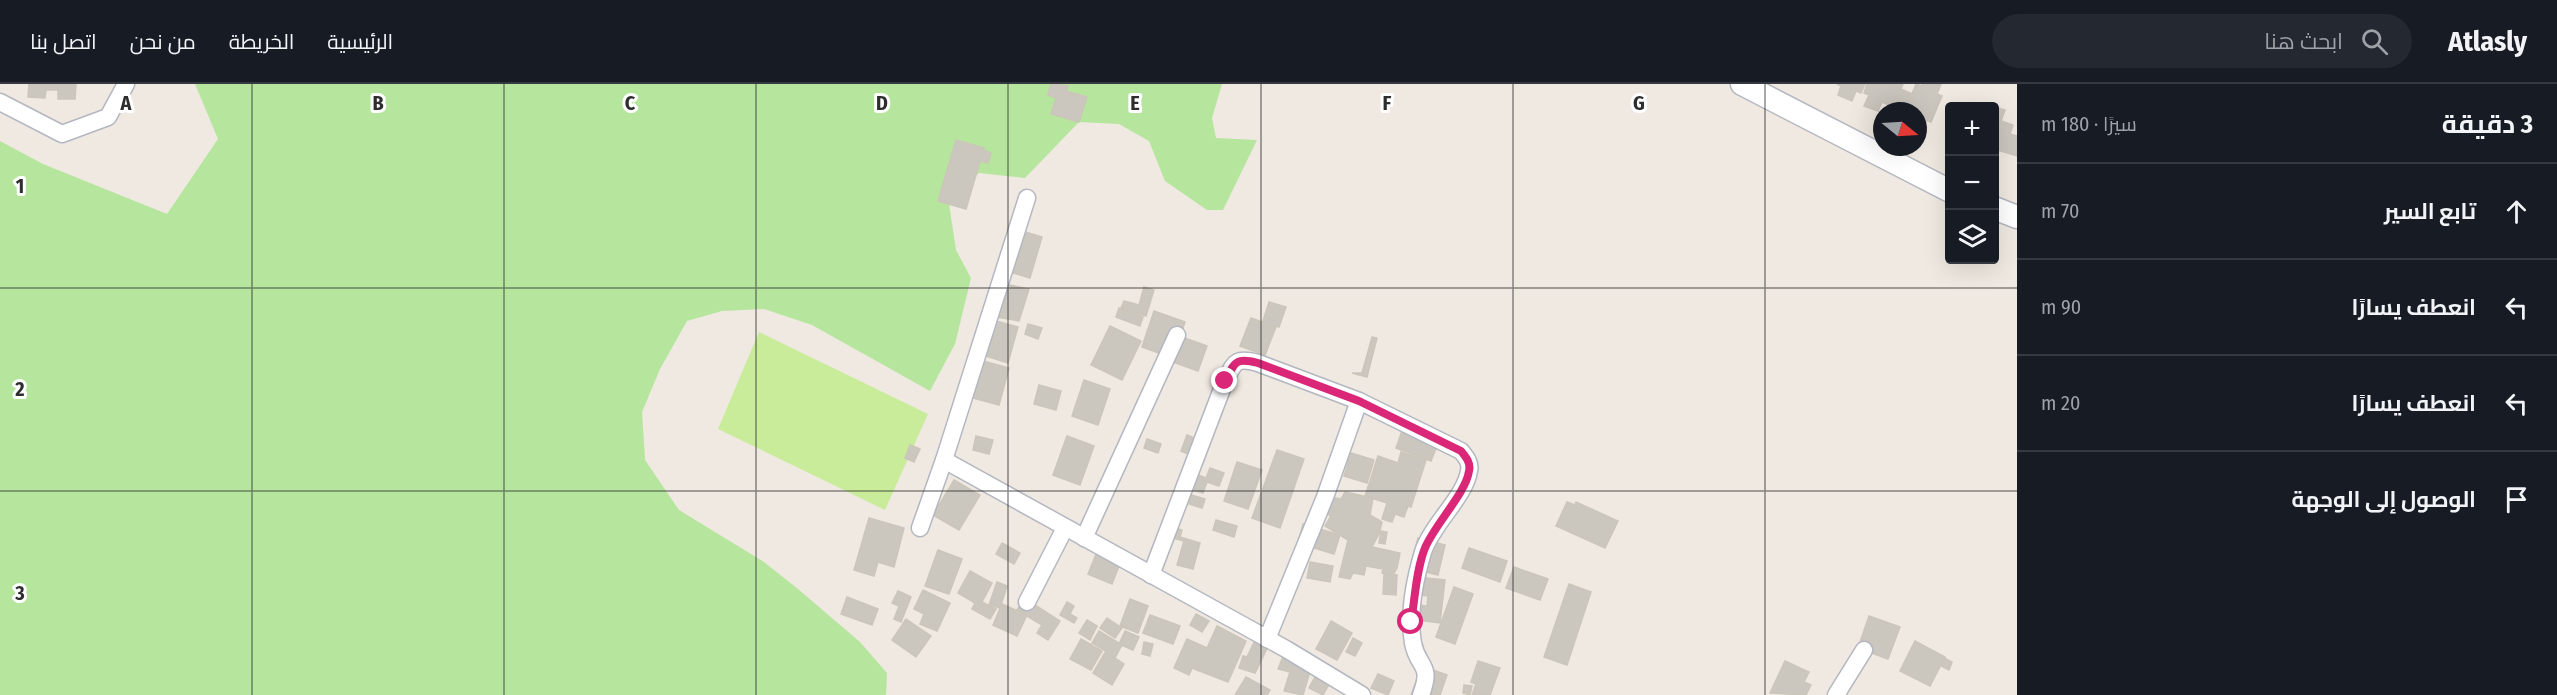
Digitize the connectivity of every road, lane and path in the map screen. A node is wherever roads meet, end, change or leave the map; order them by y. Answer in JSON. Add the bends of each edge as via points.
{"nodes":[{"id":1,"x":126,"y":84,"type":"edge"},
{"id":2,"x":1742,"y":84,"type":"edge"},
{"id":3,"x":0,"y":102,"type":"edge"},
{"id":4,"x":1945,"y":188,"type":"edge"},
{"id":5,"x":1027,"y":198,"type":"dead end"},
{"id":6,"x":1999,"y":210,"type":"edge"},
{"id":7,"x":2017,"y":217,"type":"edge"},
{"id":8,"x":1177,"y":335,"type":"dead end"},
{"id":9,"x":1359,"y":401,"type":"junction"},
{"id":10,"x":944,"y":460,"type":"junction"},
{"id":11,"x":920,"y":528,"type":"dead end"},
{"id":12,"x":1065,"y":528,"type":"junction"},
{"id":13,"x":1084,"y":538,"type":"junction"},
{"id":14,"x":1151,"y":575,"type":"junction"},
{"id":15,"x":1027,"y":602,"type":"dead end"},
{"id":16,"x":1267,"y":639,"type":"junction"},
{"id":17,"x":1864,"y":650,"type":"dead end"},
{"id":18,"x":1362,"y":695,"type":"edge"},
{"id":19,"x":1421,"y":695,"type":"edge"},
{"id":20,"x":1836,"y":695,"type":"edge"}],
"edges":[{"from":1,"to":3,"type":"street","via":[[108,117],[62,134]]},
{"from":2,"to":4,"type":"street"},
{"from":5,"to":10,"type":"street"},
{"from":6,"to":7,"type":"street"},
{"from":8,"to":13,"type":"street"},
{"from":9,"to":14,"type":"street","via":[[1258,363],[1244,359],[1234,363]]},
{"from":9,"to":16,"type":"street"},
{"from":9,"to":19,"type":"street","via":[[1461,451],[1468,459],[1470,471],[1462,488],[1424,550],[1411,622],[1413,646],[1426,669]]},
{"from":10,"to":11,"type":"street"},
{"from":10,"to":12,"type":"street"},
{"from":12,"to":13,"type":"street"},
{"from":12,"to":15,"type":"street"},
{"from":13,"to":14,"type":"street"},
{"from":14,"to":16,"type":"street"},
{"from":16,"to":18,"type":"street"},
{"from":17,"to":20,"type":"street"}]}
